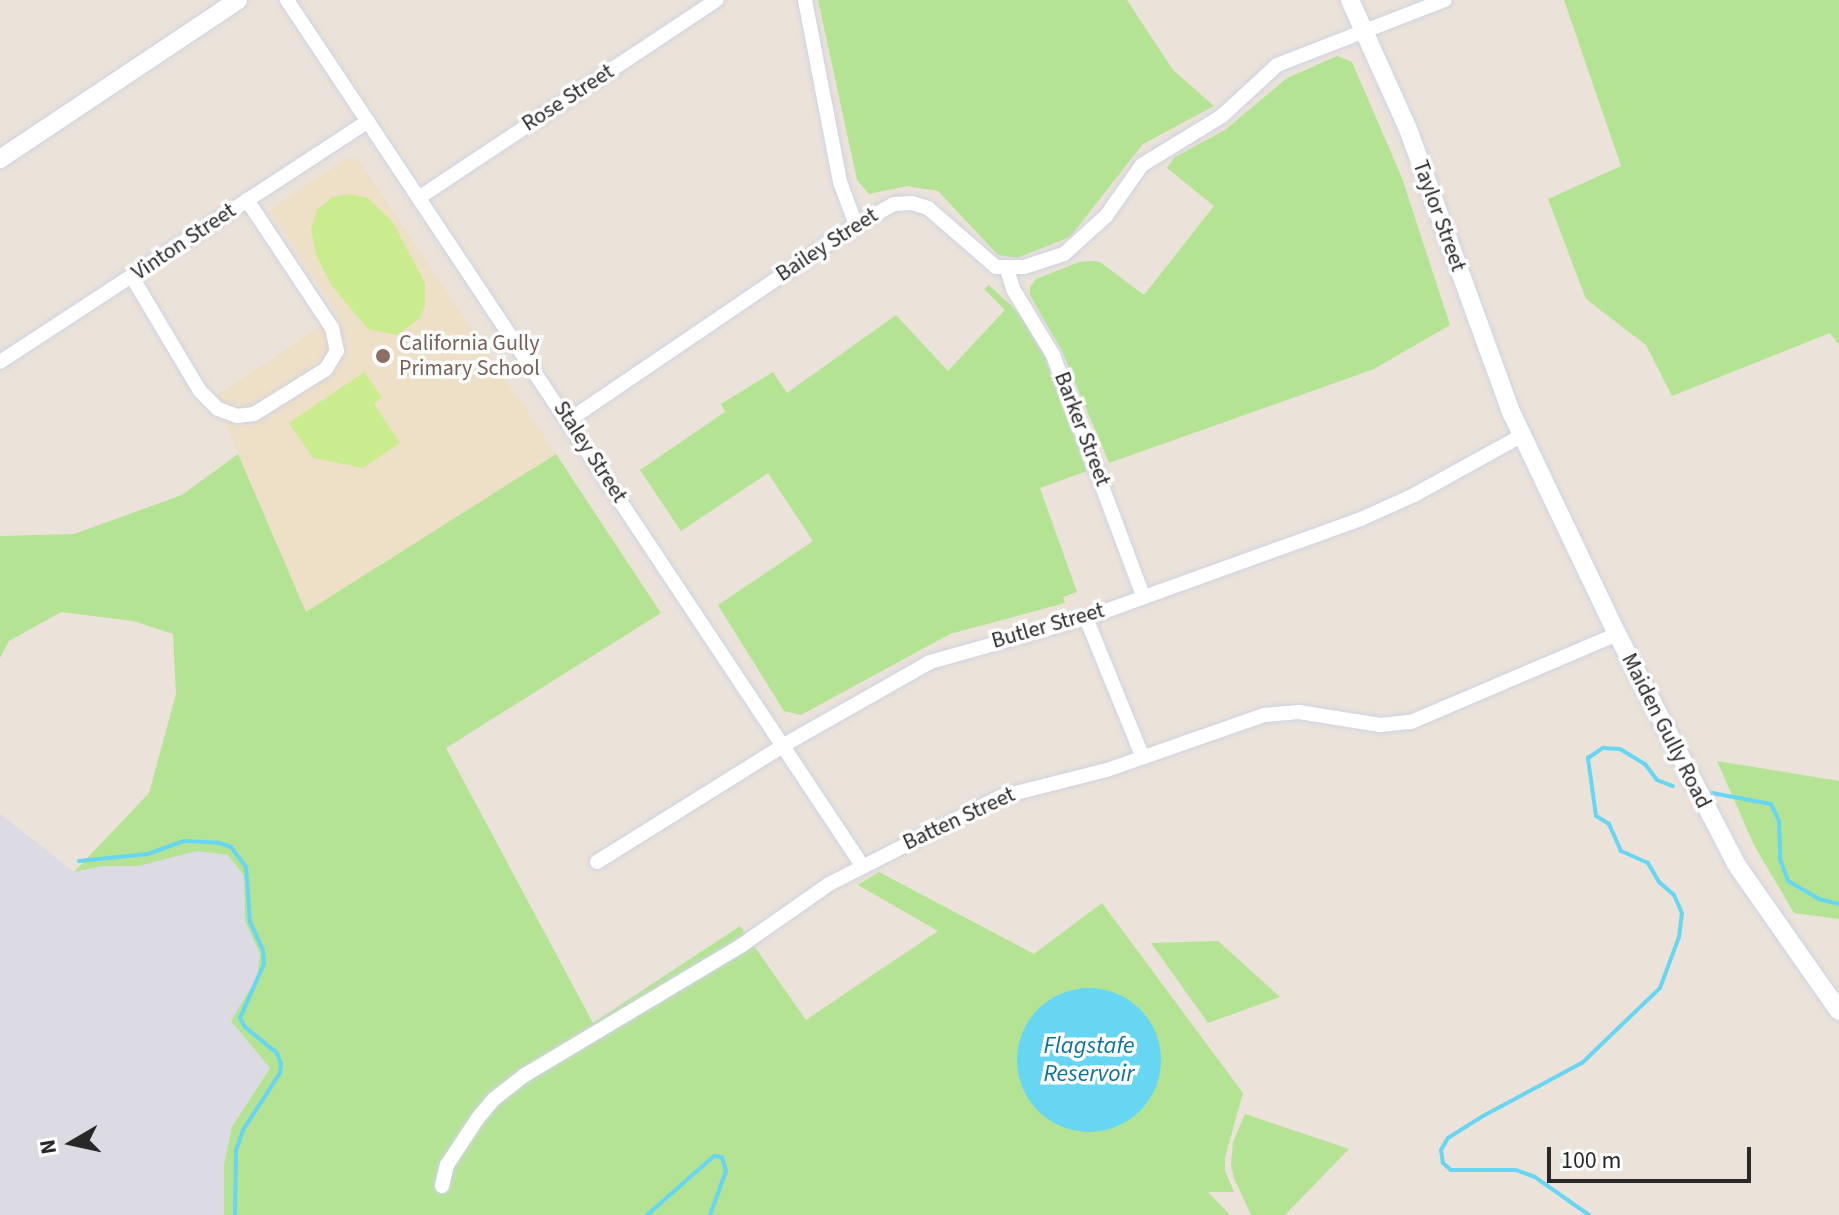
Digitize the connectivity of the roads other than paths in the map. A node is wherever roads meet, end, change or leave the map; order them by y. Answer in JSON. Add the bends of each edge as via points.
{"nodes":[{"id":1,"x":238,"y":0,"type":"edge"},
{"id":2,"x":287,"y":0,"type":"edge"},
{"id":3,"x":717,"y":0,"type":"edge"},
{"id":4,"x":805,"y":0,"type":"edge"},
{"id":5,"x":1350,"y":0,"type":"edge"},
{"id":6,"x":1445,"y":0,"type":"edge"},
{"id":7,"x":1365,"y":30,"type":"junction"},
{"id":8,"x":368,"y":121,"type":"junction"},
{"id":9,"x":0,"y":159,"type":"edge"},
{"id":10,"x":420,"y":197,"type":"junction"},
{"id":11,"x":247,"y":200,"type":"junction"},
{"id":12,"x":856,"y":225,"type":"junction"},
{"id":13,"x":1007,"y":269,"type":"junction"},
{"id":14,"x":132,"y":277,"type":"junction"},
{"id":15,"x":0,"y":362,"type":"edge"},
{"id":16,"x":569,"y":420,"type":"junction"},
{"id":17,"x":1521,"y":436,"type":"junction"},
{"id":18,"x":1143,"y":596,"type":"junction"},
{"id":19,"x":1086,"y":618,"type":"junction"},
{"id":20,"x":1617,"y":634,"type":"junction"},
{"id":21,"x":784,"y":745,"type":"junction"},
{"id":22,"x":1142,"y":755,"type":"junction"},
{"id":23,"x":597,"y":862,"type":"dead end"},
{"id":24,"x":862,"y":865,"type":"junction"},
{"id":25,"x":1839,"y":1011,"type":"edge"},
{"id":26,"x":442,"y":1186,"type":"dead end"}],
"edges":[{"from":1,"to":9,"type":"street"},
{"from":2,"to":8,"type":"street","name":"Staley Street"},
{"from":3,"to":10,"type":"street","name":"Rose Street"},
{"from":4,"to":12,"type":"street","via":[[840,182]]},
{"from":5,"to":7,"type":"street","name":"Taylor Street"},
{"from":6,"to":7,"type":"street"},
{"from":7,"to":13,"type":"street","via":[[1277,65],[1222,116],[1151,158],[1101,222],[1073,248],[1038,264]]},
{"from":7,"to":17,"type":"street","name":"Taylor Street","via":[[1408,129]]},
{"from":8,"to":10,"type":"street","name":"Staley Street"},
{"from":8,"to":11,"type":"street","name":"Vinton Street"},
{"from":10,"to":16,"type":"street","name":"Staley Street"},
{"from":11,"to":14,"type":"street","name":"Vinton Street"},
{"from":11,"to":14,"type":"street","via":[[332,328],[337,351],[326,369],[261,411],[228,414],[206,399]]},
{"from":12,"to":13,"type":"street","name":"Bailey Street","via":[[894,204],[917,204],[938,215],[987,262]]},
{"from":12,"to":16,"type":"street","name":"Bailey Street"},
{"from":13,"to":18,"type":"street","name":"Barker Street","via":[[1062,376]]},
{"from":14,"to":15,"type":"street","name":"Vinton Street"},
{"from":16,"to":21,"type":"street","name":"Staley Street"},
{"from":17,"to":18,"type":"street","name":"Butler Street","via":[[1361,519]]},
{"from":17,"to":20,"type":"street","name":"Maiden Gully Road"},
{"from":18,"to":19,"type":"street","name":"Butler Street"},
{"from":19,"to":21,"type":"street","name":"Butler Street","via":[[930,662]]},
{"from":19,"to":22,"type":"street"},
{"from":20,"to":22,"type":"street","name":"Batten Street","via":[[1411,722],[1380,725],[1281,713]]},
{"from":20,"to":25,"type":"street","name":"Maiden Gully Road","via":[[1736,864]]},
{"from":21,"to":23,"type":"street","name":"Butler Street"},
{"from":21,"to":24,"type":"street","name":"Staley Street"},
{"from":22,"to":24,"type":"street","name":"Batten Street","via":[[1107,770],[1000,797]]},
{"from":24,"to":26,"type":"street","name":"Batten Street","via":[[501,1093],[460,1144]]}]}
